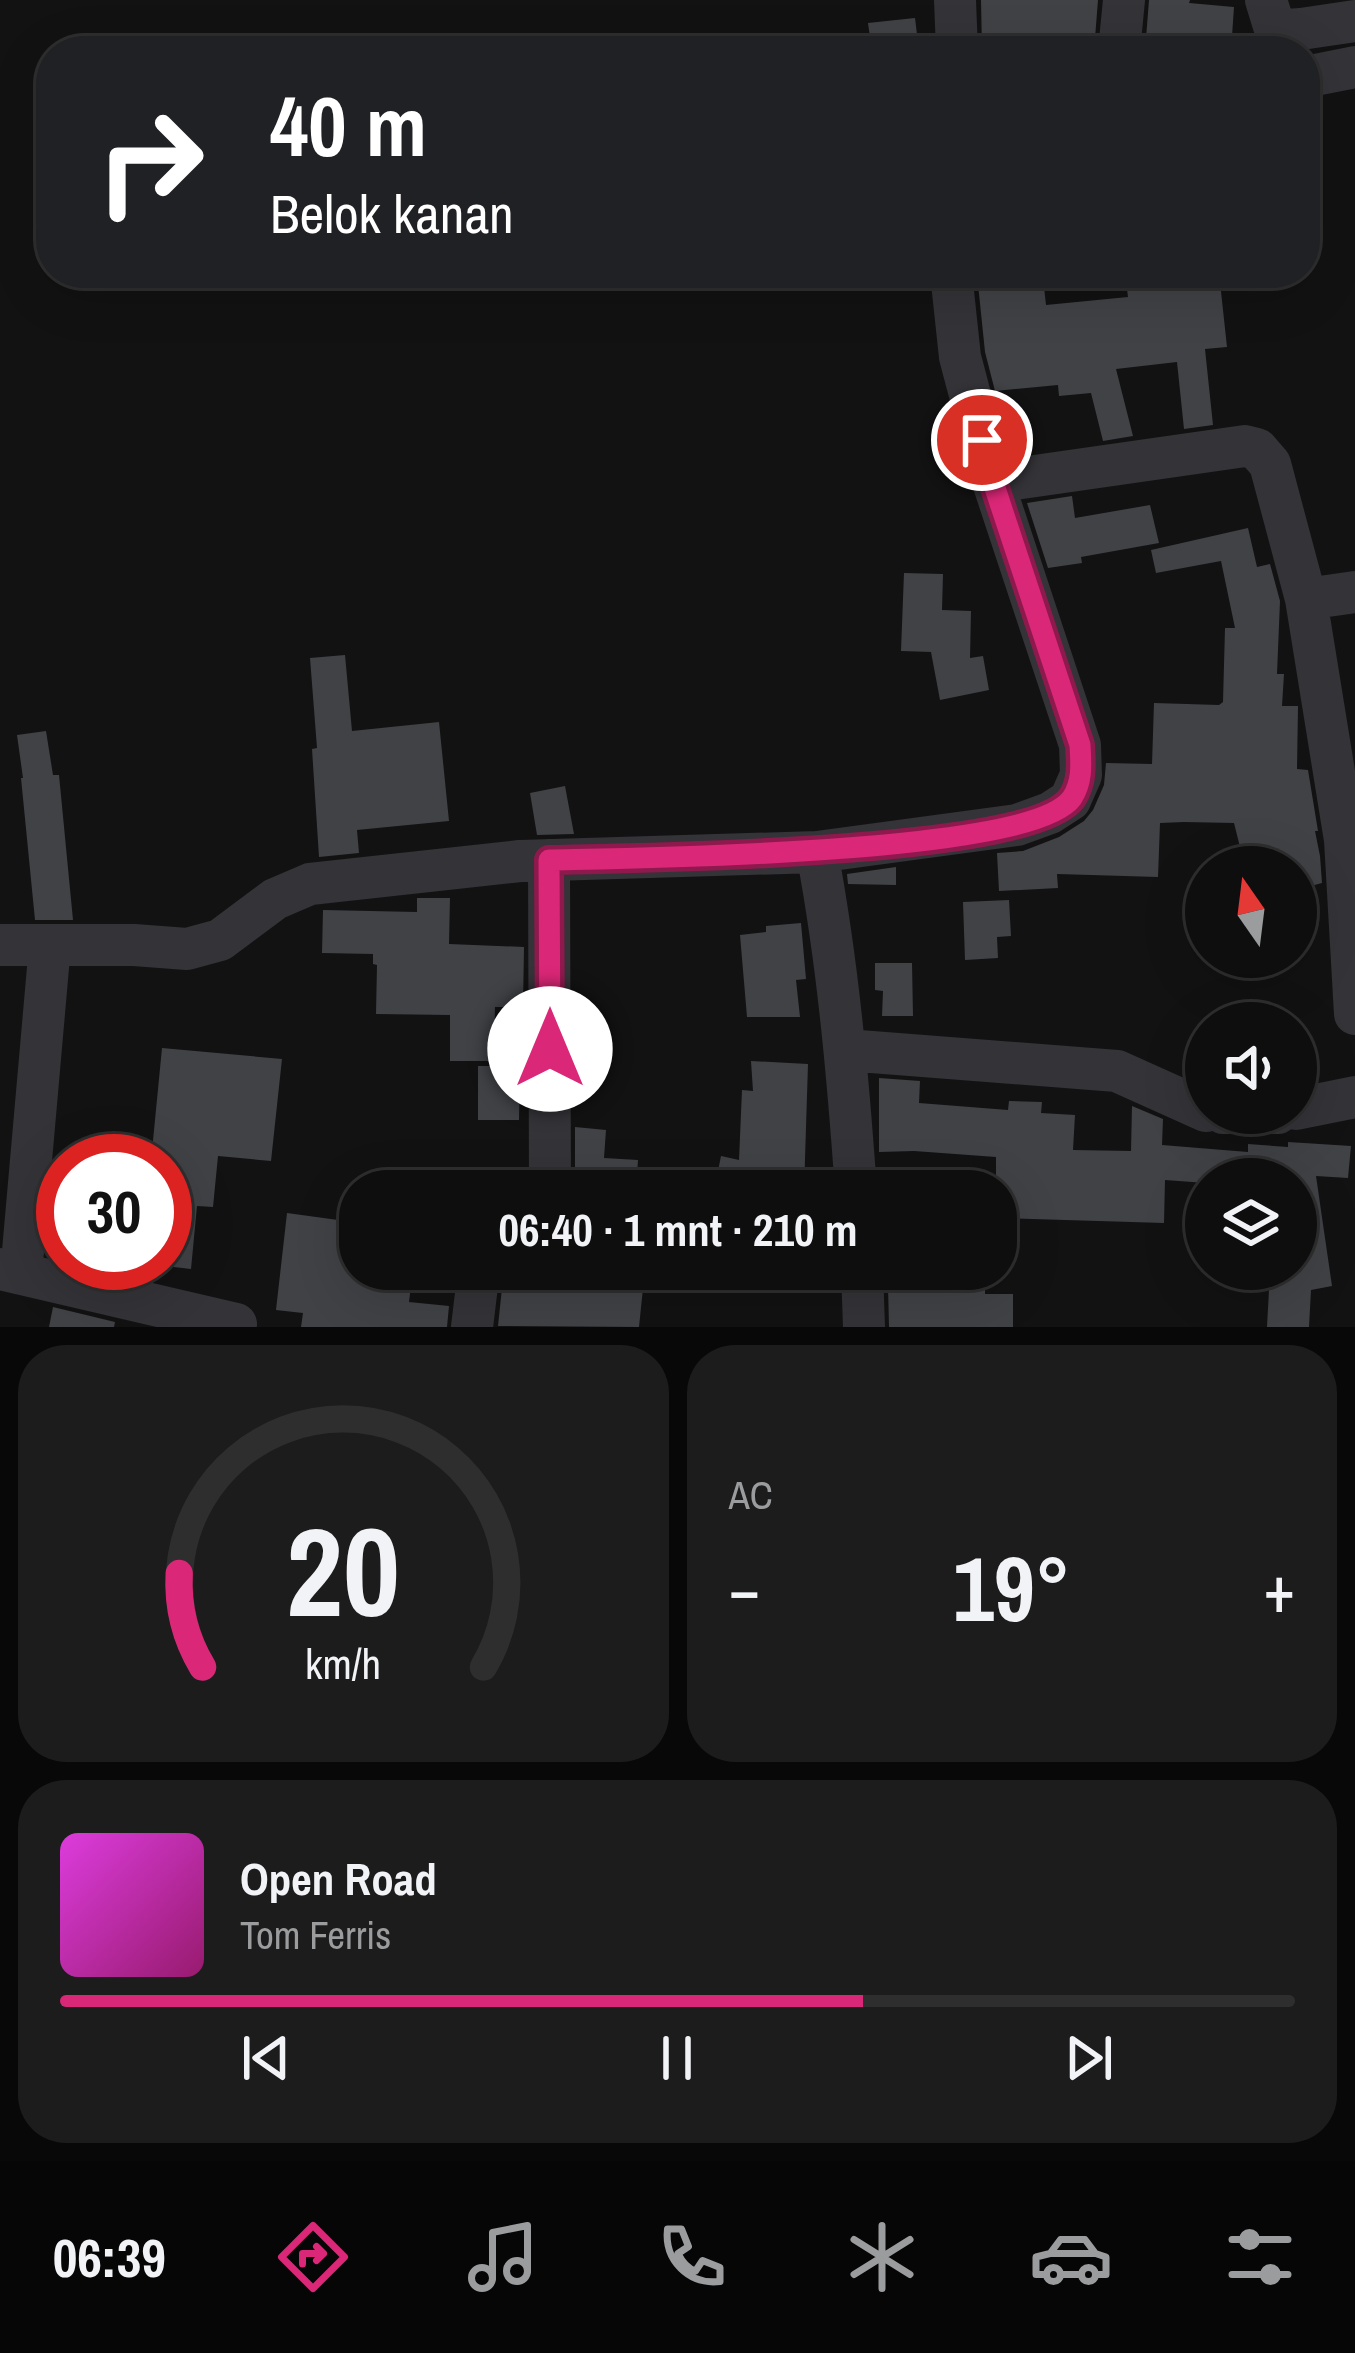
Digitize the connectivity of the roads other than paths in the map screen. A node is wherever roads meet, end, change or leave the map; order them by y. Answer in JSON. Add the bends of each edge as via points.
{"nodes":[{"id":1,"x":956,"y":0,"type":"edge"},
{"id":2,"x":1124,"y":0,"type":"edge"},
{"id":3,"x":1266,"y":0,"type":"edge"},
{"id":4,"x":1355,"y":21,"type":"edge"},
{"id":5,"x":957,"y":36,"type":"edge"},
{"id":6,"x":1120,"y":36,"type":"edge"},
{"id":7,"x":1355,"y":67,"type":"edge"},
{"id":8,"x":1320,"y":74,"type":"edge"},
{"id":9,"x":952,"y":288,"type":"edge"},
{"id":10,"x":993,"y":482,"type":"junction"},
{"id":11,"x":1355,"y":592,"type":"edge"},
{"id":12,"x":1306,"y":599,"type":"junction"},
{"id":13,"x":817,"y":852,"type":"junction"},
{"id":14,"x":549,"y":860,"type":"junction"},
{"id":15,"x":0,"y":945,"type":"edge"},
{"id":16,"x":50,"y":945,"type":"junction"},
{"id":17,"x":1355,"y":1014,"type":"edge"},
{"id":18,"x":847,"y":1050,"type":"junction"},
{"id":19,"x":1355,"y":1097,"type":"edge"},
{"id":20,"x":1185,"y":1103,"type":"edge"},
{"id":21,"x":1317,"y":1105,"type":"edge"},
{"id":22,"x":550,"y":1170,"type":"edge"},
{"id":23,"x":855,"y":1170,"type":"edge"},
{"id":24,"x":10,"y":1271,"type":"edge"},
{"id":25,"x":476,"y":1290,"type":"edge"},
{"id":26,"x":863,"y":1290,"type":"edge"},
{"id":27,"x":238,"y":1326,"type":"edge"},
{"id":28,"x":472,"y":1327,"type":"edge"},
{"id":29,"x":864,"y":1327,"type":"edge"}],
"edges":[{"from":1,"to":5,"type":"street"},
{"from":2,"to":6,"type":"street"},
{"from":3,"to":4,"type":"street","via":[[1274,26],[1286,30]]},
{"from":7,"to":8,"type":"street"},
{"from":9,"to":10,"type":"street","via":[[960,357]]},
{"from":10,"to":12,"type":"street","via":[[1257,449],[1270,464]]},
{"from":10,"to":13,"type":"street","via":[[1080,745],[1082,775],[1070,800],[1017,826]]},
{"from":11,"to":12,"type":"street"},
{"from":12,"to":17,"type":"street","via":[[1345,840]]},
{"from":13,"to":14,"type":"street"},
{"from":13,"to":18,"type":"street"},
{"from":14,"to":16,"type":"street","via":[[310,884],[220,940],[187,950]]},
{"from":14,"to":22,"type":"street"},
{"from":15,"to":16,"type":"street"},
{"from":16,"to":24,"type":"street"},
{"from":18,"to":20,"type":"street","via":[[1117,1071]]},
{"from":18,"to":23,"type":"street"},
{"from":19,"to":21,"type":"street"},
{"from":24,"to":27,"type":"street"},
{"from":25,"to":28,"type":"street"},
{"from":26,"to":29,"type":"street"}]}
